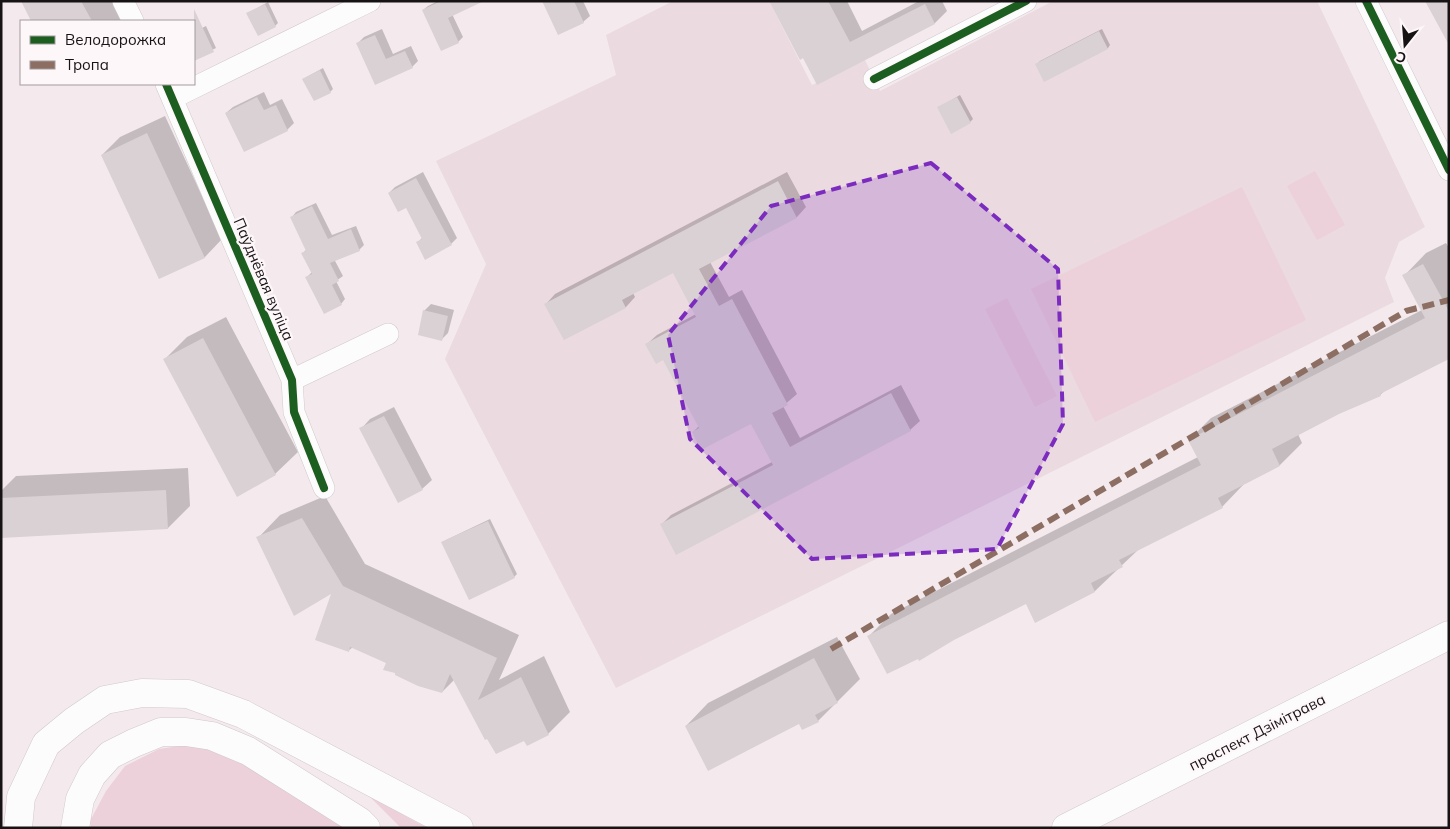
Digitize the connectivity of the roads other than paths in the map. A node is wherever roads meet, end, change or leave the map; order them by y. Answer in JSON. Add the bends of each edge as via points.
{"nodes":[{"id":1,"x":123,"y":1,"type":"edge"},
{"id":2,"x":370,"y":1,"type":"edge"},
{"id":3,"x":1026,"y":1,"type":"edge"},
{"id":4,"x":1366,"y":1,"type":"edge"},
{"id":5,"x":133,"y":20,"type":"edge"},
{"id":6,"x":874,"y":79,"type":"dead end"},
{"id":7,"x":195,"y":80,"type":"edge"},
{"id":8,"x":183,"y":85,"type":"edge"},
{"id":9,"x":170,"y":91,"type":"edge"},
{"id":10,"x":1449,"y":170,"type":"edge"},
{"id":11,"x":388,"y":334,"type":"dead end"},
{"id":12,"x":292,"y":380,"type":"junction"},
{"id":13,"x":324,"y":488,"type":"dead end"},
{"id":14,"x":1449,"y":635,"type":"edge"},
{"id":15,"x":18,"y":828,"type":"edge"},
{"id":16,"x":75,"y":828,"type":"edge"},
{"id":17,"x":366,"y":828,"type":"edge"},
{"id":18,"x":459,"y":828,"type":"edge"},
{"id":19,"x":1066,"y":828,"type":"edge"}],
"edges":[{"from":1,"to":5,"type":"street"},
{"from":2,"to":7,"type":"street"},
{"from":3,"to":6,"type":"street"},
{"from":4,"to":10,"type":"street"},
{"from":8,"to":9,"type":"street"},
{"from":9,"to":12,"type":"street","name":"Паўднёвая вуліца"},
{"from":11,"to":12,"type":"street"},
{"from":12,"to":13,"type":"street","name":"Паўднёвая вуліца","via":[[294,412]]},
{"from":14,"to":19,"type":"main road","name":"праспект Дзімітрава"},
{"from":15,"to":18,"type":"main road","via":[[20,797],[46,744],[105,700],[142,692],[188,694],[243,714]]},
{"from":16,"to":17,"type":"main road","via":[[80,799],[92,774],[110,755],[161,732],[212,736],[248,751]]}]}
